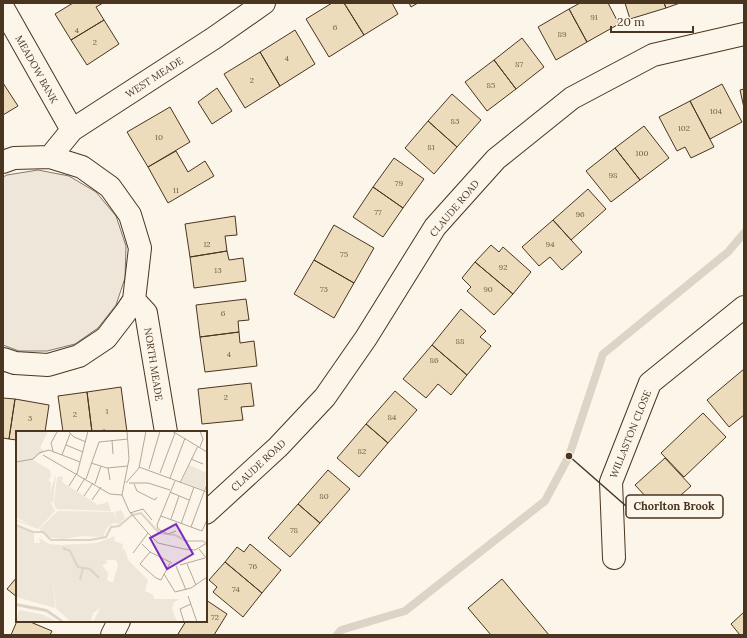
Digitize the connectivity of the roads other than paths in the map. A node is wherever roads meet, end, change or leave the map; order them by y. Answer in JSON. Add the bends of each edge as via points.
{"nodes":[{"id":1,"x":264,"y":3,"type":"edge"},
{"id":2,"x":3,"y":8,"type":"edge"},
{"id":3,"x":744,"y":34,"type":"edge"},
{"id":4,"x":72,"y":130,"type":"junction"},
{"id":5,"x":50,"y":157,"type":"junction"},
{"id":6,"x":3,"y":162,"type":"edge"},
{"id":7,"x":134,"y":300,"type":"junction"},
{"id":8,"x":744,"y":306,"type":"edge"},
{"id":9,"x":3,"y":359,"type":"edge"},
{"id":10,"x":166,"y":431,"type":"edge"},
{"id":11,"x":207,"y":513,"type":"edge"},
{"id":12,"x":614,"y":558,"type":"dead end"},
{"id":13,"x":118,"y":622,"type":"edge"},
{"id":14,"x":112,"y":635,"type":"edge"}],
"edges":[{"from":1,"to":4,"type":"street","name":"WEST MEADE"},
{"from":2,"to":4,"type":"street","name":"MEADOW BANK"},
{"from":3,"to":11,"type":"street","name":"CLAUDE ROAD","via":[[653,55],[572,98],[496,159],[435,227],[366,338],[324,397],[278,447]]},
{"from":4,"to":5,"type":"street","name":"WEST MEADE"},
{"from":5,"to":6,"type":"street","via":[[14,158]]},
{"from":5,"to":7,"type":"street","via":[[82,167],[94,175],[110,187],[130,215],[140,248]]},
{"from":7,"to":9,"type":"street","via":[[106,338],[79,356],[48,365],[15,363]]},
{"from":7,"to":10,"type":"street","name":"NORTH MEADE","via":[[146,313]]},
{"from":8,"to":12,"type":"street","name":"WILLASTON CLOSE","via":[[650,383],[610,482]]},
{"from":13,"to":14,"type":"street"}]}
